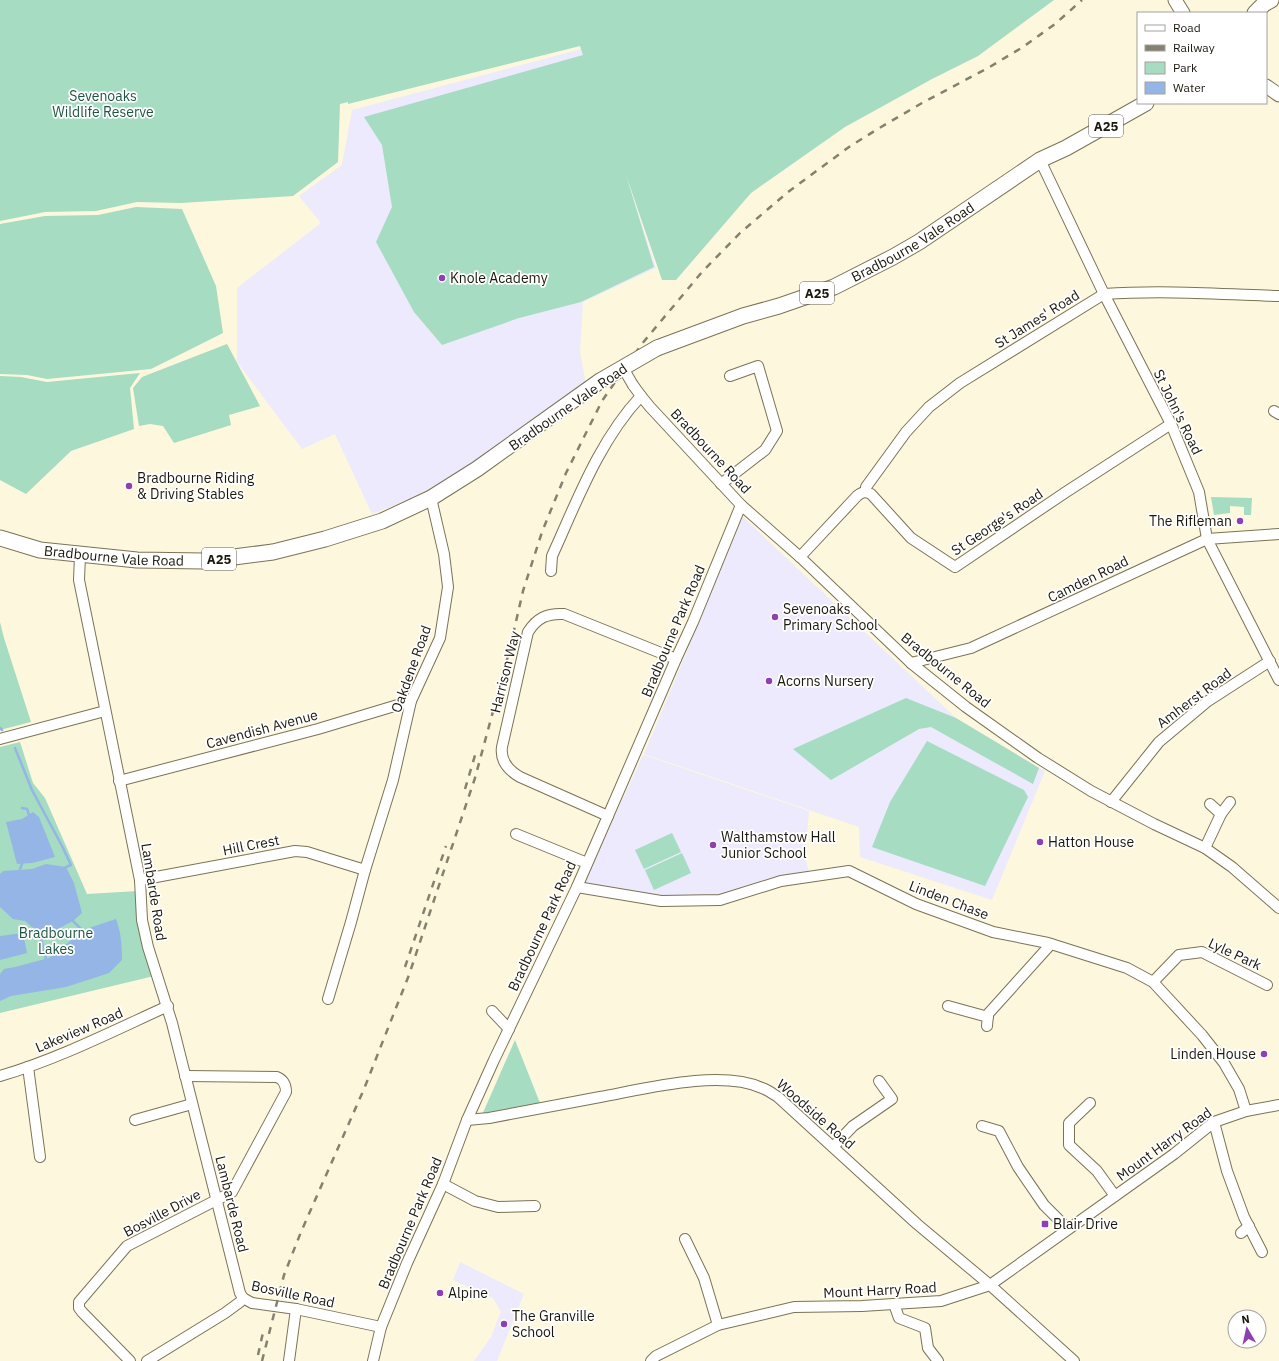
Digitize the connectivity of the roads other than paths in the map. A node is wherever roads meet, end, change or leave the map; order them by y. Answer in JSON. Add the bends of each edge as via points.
{"nodes":[{"id":1,"x":1175,"y":0,"type":"edge"},
{"id":2,"x":1271,"y":0,"type":"edge"},
{"id":3,"x":1181,"y":12,"type":"edge"},
{"id":4,"x":1256,"y":12,"type":"edge"},
{"id":5,"x":1267,"y":87,"type":"edge"},
{"id":6,"x":1279,"y":95,"type":"edge"},
{"id":7,"x":1144,"y":104,"type":"edge"},
{"id":8,"x":1040,"y":160,"type":"junction"},
{"id":9,"x":1104,"y":294,"type":"junction"},
{"id":10,"x":1279,"y":296,"type":"edge"},
{"id":11,"x":623,"y":368,"type":"junction"},
{"id":12,"x":730,"y":376,"type":"dead end"},
{"id":13,"x":641,"y":396,"type":"junction"},
{"id":14,"x":1171,"y":424,"type":"junction"},
{"id":15,"x":721,"y":484,"type":"junction"},
{"id":16,"x":866,"y":492,"type":"junction"},
{"id":17,"x":431,"y":498,"type":"junction"},
{"id":18,"x":741,"y":505,"type":"junction"},
{"id":19,"x":1279,"y":534,"type":"edge"},
{"id":20,"x":0,"y":538,"type":"edge"},
{"id":21,"x":1207,"y":539,"type":"junction"},
{"id":22,"x":80,"y":555,"type":"junction"},
{"id":23,"x":800,"y":557,"type":"junction"},
{"id":24,"x":551,"y":570,"type":"dead end"},
{"id":25,"x":676,"y":659,"type":"junction"},
{"id":26,"x":1270,"y":661,"type":"junction"},
{"id":27,"x":911,"y":663,"type":"junction"},
{"id":28,"x":1279,"y":680,"type":"edge"},
{"id":29,"x":411,"y":701,"type":"junction"},
{"id":30,"x":105,"y":711,"type":"junction"},
{"id":31,"x":0,"y":739,"type":"edge"},
{"id":32,"x":120,"y":780,"type":"junction"},
{"id":33,"x":1111,"y":802,"type":"junction"},
{"id":34,"x":1230,"y":802,"type":"dead end"},
{"id":35,"x":1210,"y":804,"type":"dead end"},
{"id":36,"x":1221,"y":814,"type":"junction"},
{"id":37,"x":608,"y":816,"type":"junction"},
{"id":38,"x":516,"y":834,"type":"dead end"},
{"id":39,"x":1205,"y":848,"type":"junction"},
{"id":40,"x":587,"y":863,"type":"junction"},
{"id":41,"x":365,"y":870,"type":"junction"},
{"id":42,"x":140,"y":880,"type":"junction"},
{"id":43,"x":577,"y":886,"type":"junction"},
{"id":44,"x":1279,"y":908,"type":"edge"},
{"id":45,"x":1051,"y":944,"type":"junction"},
{"id":46,"x":1153,"y":982,"type":"junction"},
{"id":47,"x":1267,"y":985,"type":"dead end"},
{"id":48,"x":328,"y":999,"type":"dead end"},
{"id":49,"x":168,"y":1006,"type":"junction"},
{"id":50,"x":948,"y":1006,"type":"dead end"},
{"id":51,"x":492,"y":1011,"type":"dead end"},
{"id":52,"x":509,"y":1029,"type":"junction"},
{"id":53,"x":28,"y":1067,"type":"junction"},
{"id":54,"x":0,"y":1076,"type":"edge"},
{"id":55,"x":185,"y":1076,"type":"junction"},
{"id":56,"x":879,"y":1081,"type":"dead end"},
{"id":57,"x":1090,"y":1103,"type":"dead end"},
{"id":58,"x":192,"y":1104,"type":"junction"},
{"id":59,"x":1279,"y":1106,"type":"edge"},
{"id":60,"x":1246,"y":1111,"type":"junction"},
{"id":61,"x":135,"y":1120,"type":"dead end"},
{"id":62,"x":467,"y":1120,"type":"junction"},
{"id":63,"x":1214,"y":1122,"type":"junction"},
{"id":64,"x":982,"y":1126,"type":"dead end"},
{"id":65,"x":833,"y":1147,"type":"junction"},
{"id":66,"x":40,"y":1157,"type":"dead end"},
{"id":67,"x":443,"y":1184,"type":"junction"},
{"id":68,"x":1115,"y":1196,"type":"junction"},
{"id":69,"x":217,"y":1199,"type":"junction"},
{"id":70,"x":535,"y":1206,"type":"dead end"},
{"id":71,"x":1249,"y":1226,"type":"junction"},
{"id":72,"x":1068,"y":1229,"type":"junction"},
{"id":73,"x":1240,"y":1233,"type":"dead end"},
{"id":74,"x":685,"y":1239,"type":"dead end"},
{"id":75,"x":1262,"y":1252,"type":"dead end"},
{"id":76,"x":990,"y":1285,"type":"junction"},
{"id":77,"x":243,"y":1298,"type":"junction"},
{"id":78,"x":894,"y":1304,"type":"junction"},
{"id":79,"x":296,"y":1309,"type":"junction"},
{"id":80,"x":718,"y":1326,"type":"junction"},
{"id":81,"x":381,"y":1327,"type":"junction"},
{"id":82,"x":130,"y":1361,"type":"edge"},
{"id":83,"x":147,"y":1361,"type":"edge"},
{"id":84,"x":288,"y":1361,"type":"edge"},
{"id":85,"x":372,"y":1361,"type":"edge"},
{"id":86,"x":651,"y":1361,"type":"edge"},
{"id":87,"x":938,"y":1361,"type":"edge"},
{"id":88,"x":1074,"y":1361,"type":"edge"}],
"edges":[{"from":1,"to":3,"type":"main road"},
{"from":2,"to":4,"type":"highway"},
{"from":5,"to":6,"type":"main road"},
{"from":7,"to":8,"type":"highway","name":"Bradbourne Vale Road","number":"A25"},
{"from":8,"to":9,"type":"street","name":"St John's Road"},
{"from":8,"to":11,"type":"highway","name":"Bradbourne Vale Road","number":"A25","bridge":true,"via":[[919,242],[834,287],[743,316],[657,348]]},
{"from":9,"to":10,"type":"street","name":"St James' Road","via":[[1178,292]]},
{"from":9,"to":14,"type":"street","name":"St John's Road"},
{"from":9,"to":16,"type":"street","name":"St James' Road","via":[[960,383],[929,407],[906,432],[866,487]]},
{"from":11,"to":13,"type":"street","name":"Bradbourne Road","bridge":true},
{"from":11,"to":17,"type":"highway","name":"Bradbourne Vale Road","number":"A25","bridge":true,"via":[[600,381],[477,469]]},
{"from":12,"to":15,"type":"street","via":[[758,366],[777,431],[765,450]]},
{"from":13,"to":15,"type":"street","name":"Bradbourne Road"},
{"from":13,"to":24,"type":"street","via":[[626,412],[600,453],[552,556]]},
{"from":14,"to":16,"type":"street","name":"St George's Road","via":[[955,567],[911,538],[871,494]]},
{"from":14,"to":21,"type":"street","name":"St John's Road","via":[[1199,492]]},
{"from":15,"to":18,"type":"street","name":"Bradbourne Road"},
{"from":16,"to":23,"type":"street","via":[[857,496]]},
{"from":17,"to":22,"type":"highway","name":"Bradbourne Vale Road","number":"A25","via":[[382,521],[325,540],[273,552],[203,562]]},
{"from":17,"to":29,"type":"street","name":"Oakdene Road","via":[[444,554],[448,587],[440,638]]},
{"from":18,"to":23,"type":"street","name":"Bradbourne Road"},
{"from":18,"to":25,"type":"street","name":"Bradbourne Park Road"},
{"from":19,"to":21,"type":"street","name":"Camden Road"},
{"from":20,"to":22,"type":"highway","name":"Bradbourne Vale Road","number":"A25","via":[[40,550]]},
{"from":21,"to":26,"type":"street","name":"St John's Road"},
{"from":21,"to":27,"type":"street","name":"Camden Road","via":[[971,648]]},
{"from":22,"to":30,"type":"street","name":"Lambarde Road","via":[[79,580]]},
{"from":23,"to":27,"type":"street","name":"Bradbourne Road"},
{"from":25,"to":37,"type":"street","name":"Bradbourne Park Road"},
{"from":25,"to":37,"type":"street","name":"Harrison Way","via":[[564,614],[552,614],[541,618],[528,632],[502,747],[503,759],[510,770],[520,777]]},
{"from":26,"to":28,"type":"street","name":"St John's Road"},
{"from":26,"to":33,"type":"street","name":"Amherst Road","via":[[1208,701],[1159,742]]},
{"from":27,"to":33,"type":"street","name":"Bradbourne Road","via":[[966,707],[1032,753]]},
{"from":29,"to":32,"type":"street","name":"Cavendish Avenue","via":[[318,729]]},
{"from":29,"to":41,"type":"street","name":"Oakdene Road","via":[[393,780]]},
{"from":30,"to":31,"type":"street"},
{"from":30,"to":32,"type":"street","name":"Lambarde Road"},
{"from":32,"to":42,"type":"street","name":"Lambarde Road"},
{"from":33,"to":39,"type":"street","name":"Bradbourne Road"},
{"from":34,"to":36,"type":"street"},
{"from":35,"to":36,"type":"street"},
{"from":36,"to":39,"type":"street"},
{"from":37,"to":40,"type":"street","name":"Bradbourne Park Road"},
{"from":38,"to":40,"type":"street"},
{"from":39,"to":44,"type":"street","name":"Bradbourne Road","via":[[1232,867]]},
{"from":40,"to":43,"type":"street","name":"Bradbourne Park Road"},
{"from":41,"to":42,"type":"street","name":"Hill Crest","via":[[307,852],[294,851]]},
{"from":41,"to":48,"type":"street","name":"Oakdene Road"},
{"from":42,"to":49,"type":"street","name":"Lambarde Road","via":[[146,940]]},
{"from":43,"to":45,"type":"street","name":"Linden Chase","via":[[661,901],[720,900],[781,881],[849,871],[916,904],[993,932]]},
{"from":43,"to":52,"type":"street","name":"Bradbourne Park Road"},
{"from":45,"to":46,"type":"street","name":"Linden Chase","via":[[1127,968]]},
{"from":45,"to":50,"type":"street","via":[[988,1014],[987,1021]]},
{"from":46,"to":47,"type":"street","name":"Lyle Park","via":[[1179,955],[1202,952]]},
{"from":46,"to":60,"type":"street","name":"Linden Chase","via":[[1224,1063],[1239,1089]]},
{"from":49,"to":53,"type":"street","name":"Lakeview Road","via":[[77,1048]]},
{"from":49,"to":55,"type":"street","name":"Lambarde Road"},
{"from":51,"to":52,"type":"street"},
{"from":52,"to":62,"type":"street","name":"Bradbourne Park Road"},
{"from":53,"to":54,"type":"street","name":"Lakeview Road"},
{"from":53,"to":66,"type":"street"},
{"from":55,"to":58,"type":"street","name":"Lambarde Road"},
{"from":55,"to":69,"type":"street","via":[[272,1076],[282,1079],[286,1086],[286,1092],[232,1192]]},
{"from":56,"to":65,"type":"street","via":[[892,1099],[853,1126]]},
{"from":57,"to":68,"type":"street","via":[[1069,1123],[1065,1147],[1097,1171]]},
{"from":58,"to":61,"type":"street"},
{"from":58,"to":69,"type":"street","name":"Lambarde Road"},
{"from":59,"to":60,"type":"street","name":"Mount Harry Road"},
{"from":60,"to":63,"type":"street","name":"Mount Harry Road"},
{"from":62,"to":65,"type":"street","name":"Woodside Road","via":[[655,1086],[721,1080],[762,1087],[778,1097]]},
{"from":62,"to":67,"type":"street","name":"Bradbourne Park Road"},
{"from":63,"to":68,"type":"street","name":"Mount Harry Road"},
{"from":63,"to":71,"type":"street","via":[[1227,1171]]},
{"from":64,"to":72,"type":"street","via":[[999,1131],[1018,1167],[1044,1205]]},
{"from":65,"to":76,"type":"street","name":"Woodside Road","via":[[917,1224]]},
{"from":67,"to":70,"type":"street","via":[[475,1201],[498,1207]]},
{"from":67,"to":81,"type":"street","name":"Bradbourne Park Road"},
{"from":68,"to":72,"type":"street","name":"Mount Harry Road"},
{"from":69,"to":77,"type":"street","name":"Lambarde Road"},
{"from":69,"to":82,"type":"street","name":"Bosville Drive","via":[[127,1246],[79,1302],[82,1312]]},
{"from":71,"to":73,"type":"street"},
{"from":71,"to":75,"type":"street"},
{"from":72,"to":76,"type":"street","name":"Mount Harry Road"},
{"from":74,"to":80,"type":"street","via":[[704,1278]]},
{"from":76,"to":78,"type":"street","name":"Mount Harry Road","via":[[941,1301]]},
{"from":76,"to":88,"type":"street","name":"Woodside Road"},
{"from":77,"to":79,"type":"street","name":"Bosville Road","via":[[252,1303]]},
{"from":77,"to":83,"type":"street","name":"Bosville Road","via":[[225,1313]]},
{"from":78,"to":80,"type":"street","name":"Mount Harry Road","via":[[794,1307]]},
{"from":78,"to":87,"type":"street","via":[[899,1318],[925,1328],[928,1348]]},
{"from":79,"to":81,"type":"street","name":"Bosville Road"},
{"from":79,"to":84,"type":"street"},
{"from":80,"to":86,"type":"street","name":"Mount Harry Road","via":[[656,1356]]},
{"from":81,"to":85,"type":"street","name":"Bradbourne Park Road"}]}
